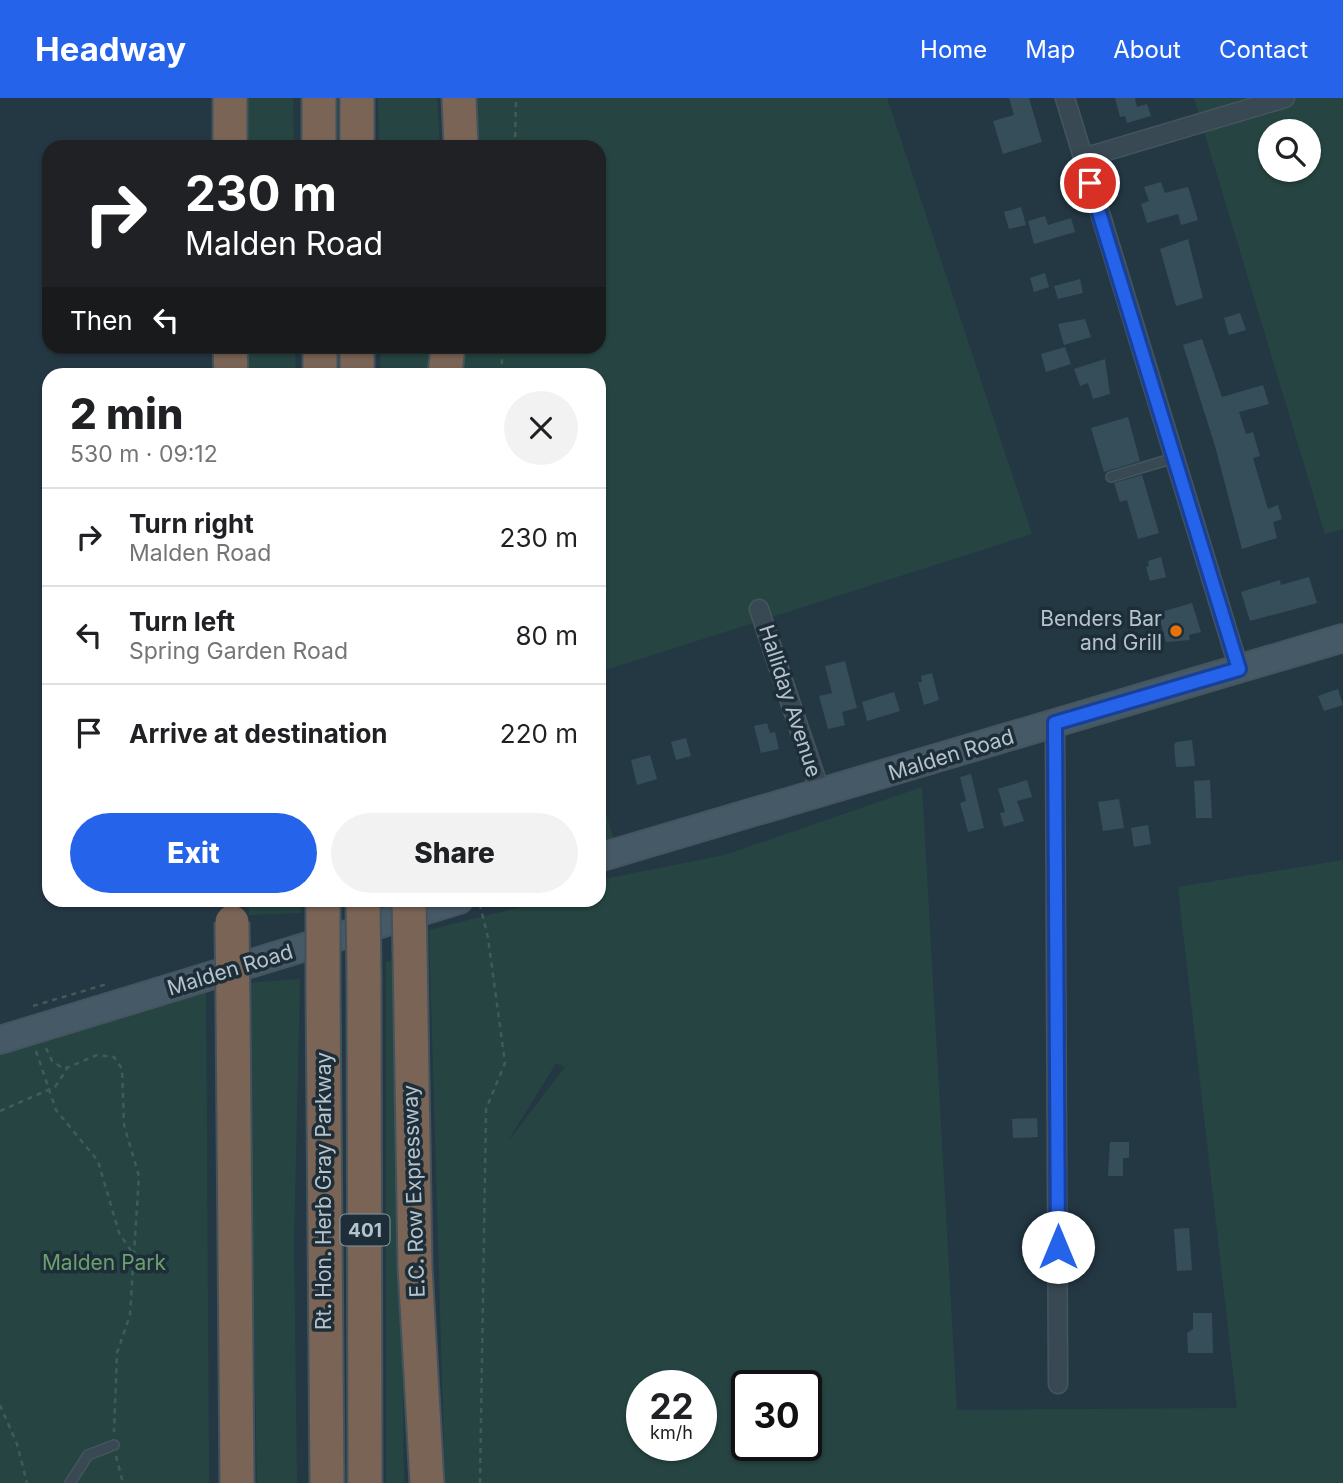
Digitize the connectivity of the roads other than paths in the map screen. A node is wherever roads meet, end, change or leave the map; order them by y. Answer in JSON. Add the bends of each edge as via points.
{"nodes":[{"id":1,"x":230,"y":98,"type":"edge"},
{"id":2,"x":319,"y":98,"type":"edge"},
{"id":3,"x":357,"y":98,"type":"edge"},
{"id":4,"x":459,"y":98,"type":"edge"},
{"id":5,"x":1065,"y":98,"type":"edge"},
{"id":6,"x":1285,"y":98,"type":"edge"},
{"id":7,"x":230,"y":140,"type":"edge"},
{"id":8,"x":319,"y":140,"type":"edge"},
{"id":9,"x":357,"y":140,"type":"edge"},
{"id":10,"x":461,"y":140,"type":"edge"},
{"id":11,"x":1083,"y":158,"type":"junction"},
{"id":12,"x":1174,"y":458,"type":"junction"},
{"id":13,"x":1111,"y":477,"type":"dead end"},
{"id":14,"x":759,"y":609,"type":"dead end"},
{"id":15,"x":1343,"y":638,"type":"edge"},
{"id":16,"x":1239,"y":669,"type":"junction"},
{"id":17,"x":1055,"y":723,"type":"junction"},
{"id":18,"x":821,"y":794,"type":"junction"},
{"id":19,"x":606,"y":856,"type":"edge"},
{"id":20,"x":323,"y":907,"type":"edge"},
{"id":21,"x":363,"y":907,"type":"edge"},
{"id":22,"x":409,"y":907,"type":"edge"},
{"id":23,"x":436,"y":907,"type":"edge"},
{"id":24,"x":232,"y":911,"type":"edge"},
{"id":25,"x":0,"y":1040,"type":"edge"},
{"id":26,"x":1058,"y":1384,"type":"dead end"},
{"id":27,"x":114,"y":1445,"type":"road end"},
{"id":28,"x":238,"y":1473,"type":"edge"},
{"id":29,"x":70,"y":1483,"type":"edge"},
{"id":30,"x":327,"y":1483,"type":"edge"},
{"id":31,"x":365,"y":1483,"type":"edge"},
{"id":32,"x":425,"y":1483,"type":"edge"}],
"edges":[{"from":1,"to":7,"type":"highway"},
{"from":2,"to":8,"type":"highway"},
{"from":3,"to":9,"type":"highway"},
{"from":4,"to":10,"type":"highway"},
{"from":5,"to":11,"type":"street"},
{"from":6,"to":11,"type":"street"},
{"from":11,"to":12,"type":"street"},
{"from":12,"to":13,"type":"lane"},
{"from":12,"to":16,"type":"street"},
{"from":14,"to":18,"type":"street","name":"Halliday Avenue"},
{"from":15,"to":16,"type":"main road","name":"Malden Road"},
{"from":16,"to":17,"type":"main road","name":"Malden Road"},
{"from":17,"to":18,"type":"main road","name":"Malden Road"},
{"from":17,"to":26,"type":"street"},
{"from":18,"to":19,"type":"main road","name":"Malden Road"},
{"from":20,"to":30,"type":"highway","name":"Rt. Hon. Herb Gray Parkway","number":"401","bridge":true},
{"from":21,"to":31,"type":"highway","name":"Rt. Hon. Herb Gray Parkway","number":"401","bridge":true},
{"from":22,"to":32,"type":"highway","name":"E.C. Row Expressway","bridge":true,"via":[[415,1267]]},
{"from":23,"to":25,"type":"main road","name":"Malden Road"},
{"from":24,"to":28,"type":"highway","bridge":true},
{"from":27,"to":29,"type":"lane","via":[[88,1455]]}]}
